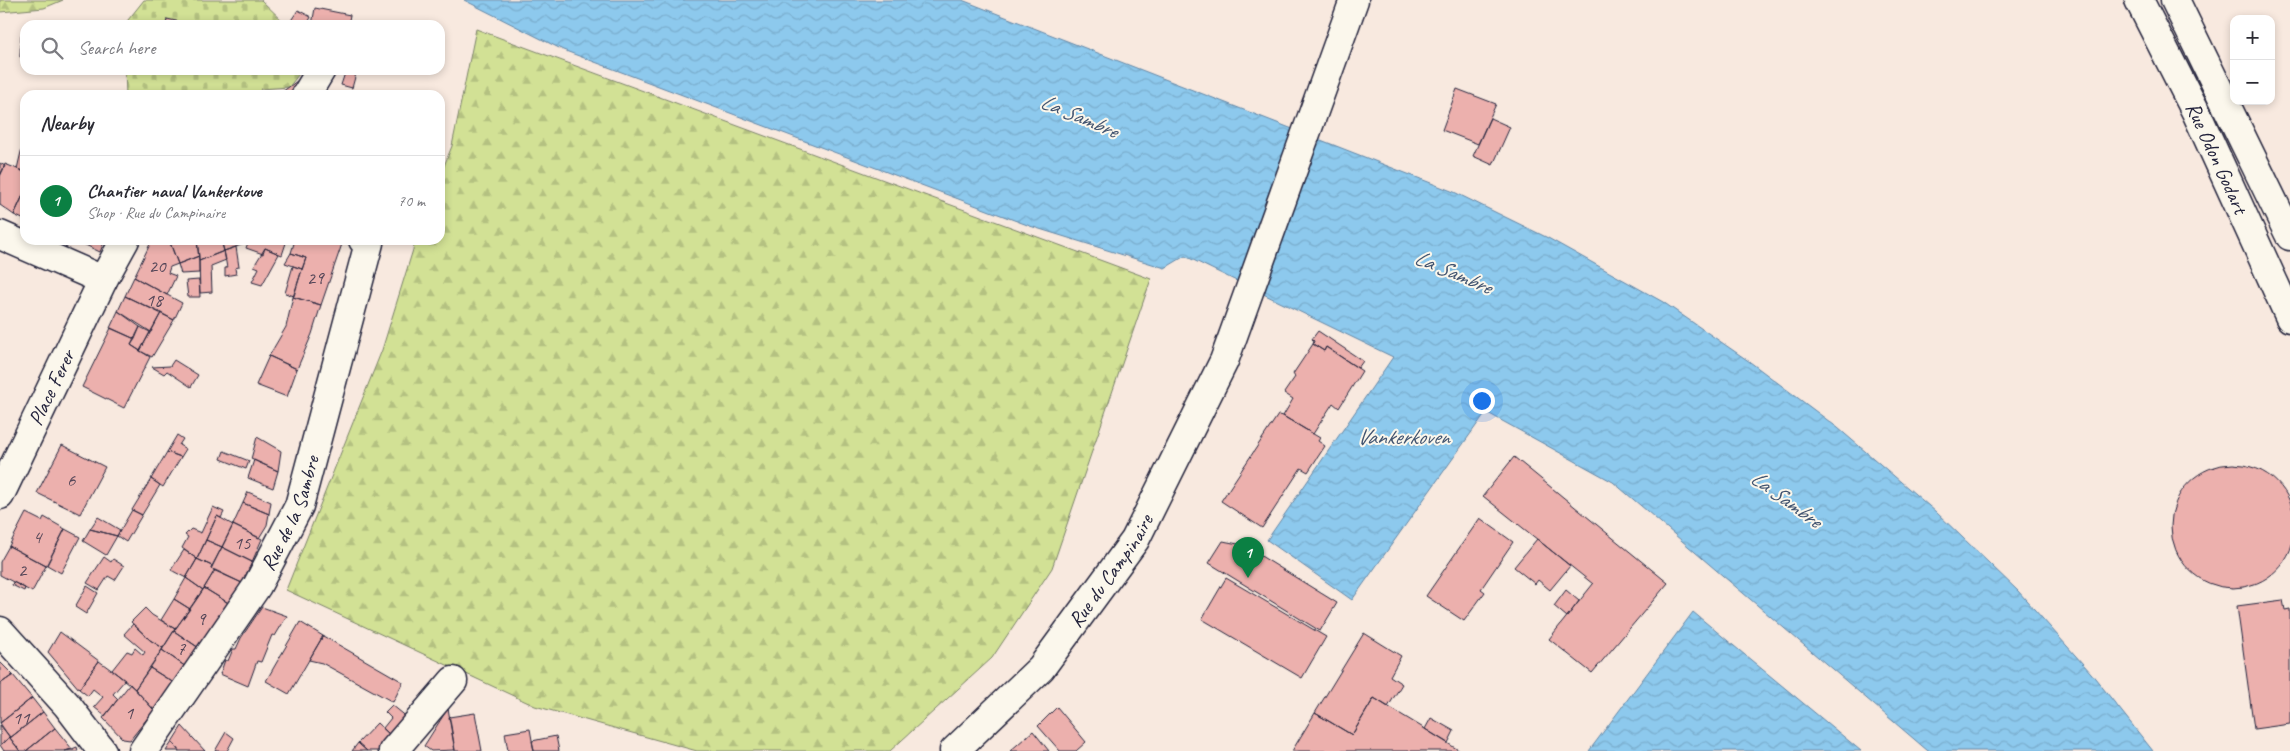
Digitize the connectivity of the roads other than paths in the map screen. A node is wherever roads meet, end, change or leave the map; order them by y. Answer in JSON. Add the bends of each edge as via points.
{"nodes":[{"id":1,"x":1354,"y":0,"type":"edge"},
{"id":2,"x":2139,"y":0,"type":"edge"},
{"id":3,"x":2175,"y":0,"type":"edge"},
{"id":4,"x":317,"y":75,"type":"edge"},
{"id":5,"x":309,"y":90,"type":"edge"},
{"id":6,"x":0,"y":235,"type":"edge"},
{"id":7,"x":2290,"y":236,"type":"edge"},
{"id":8,"x":20,"y":244,"type":"edge"},
{"id":9,"x":23,"y":245,"type":"edge"},
{"id":10,"x":122,"y":245,"type":"edge"},
{"id":11,"x":365,"y":245,"type":"edge"},
{"id":12,"x":103,"y":280,"type":"junction"},
{"id":13,"x":2290,"y":318,"type":"edge"},
{"id":14,"x":0,"y":495,"type":"edge"},
{"id":15,"x":0,"y":631,"type":"edge"},
{"id":16,"x":453,"y":681,"type":"dead end"},
{"id":17,"x":102,"y":751,"type":"edge"},
{"id":18,"x":143,"y":751,"type":"edge"},
{"id":19,"x":393,"y":751,"type":"edge"},
{"id":20,"x":954,"y":751,"type":"edge"}],
"edges":[{"from":1,"to":20,"type":"main road","name":"Rue du Campinaire","via":[[1224,361],[1135,540],[1041,668]]},
{"from":2,"to":13,"type":"main road","name":"Rue Odon Godart","via":[[2196,112]]},
{"from":3,"to":7,"type":"main road","name":"Rue Odon Godart"},
{"from":4,"to":5,"type":"main road"},
{"from":6,"to":8,"type":"main road"},
{"from":9,"to":12,"type":"main road"},
{"from":10,"to":12,"type":"main road","name":"Place Ferer"},
{"from":11,"to":18,"type":"main road","name":"Rue de la Sambre","via":[[299,506],[257,586]]},
{"from":12,"to":14,"type":"main road","name":"Place Ferer"},
{"from":15,"to":17,"type":"main road","via":[[67,705]]},
{"from":16,"to":19,"type":"main road"}]}
